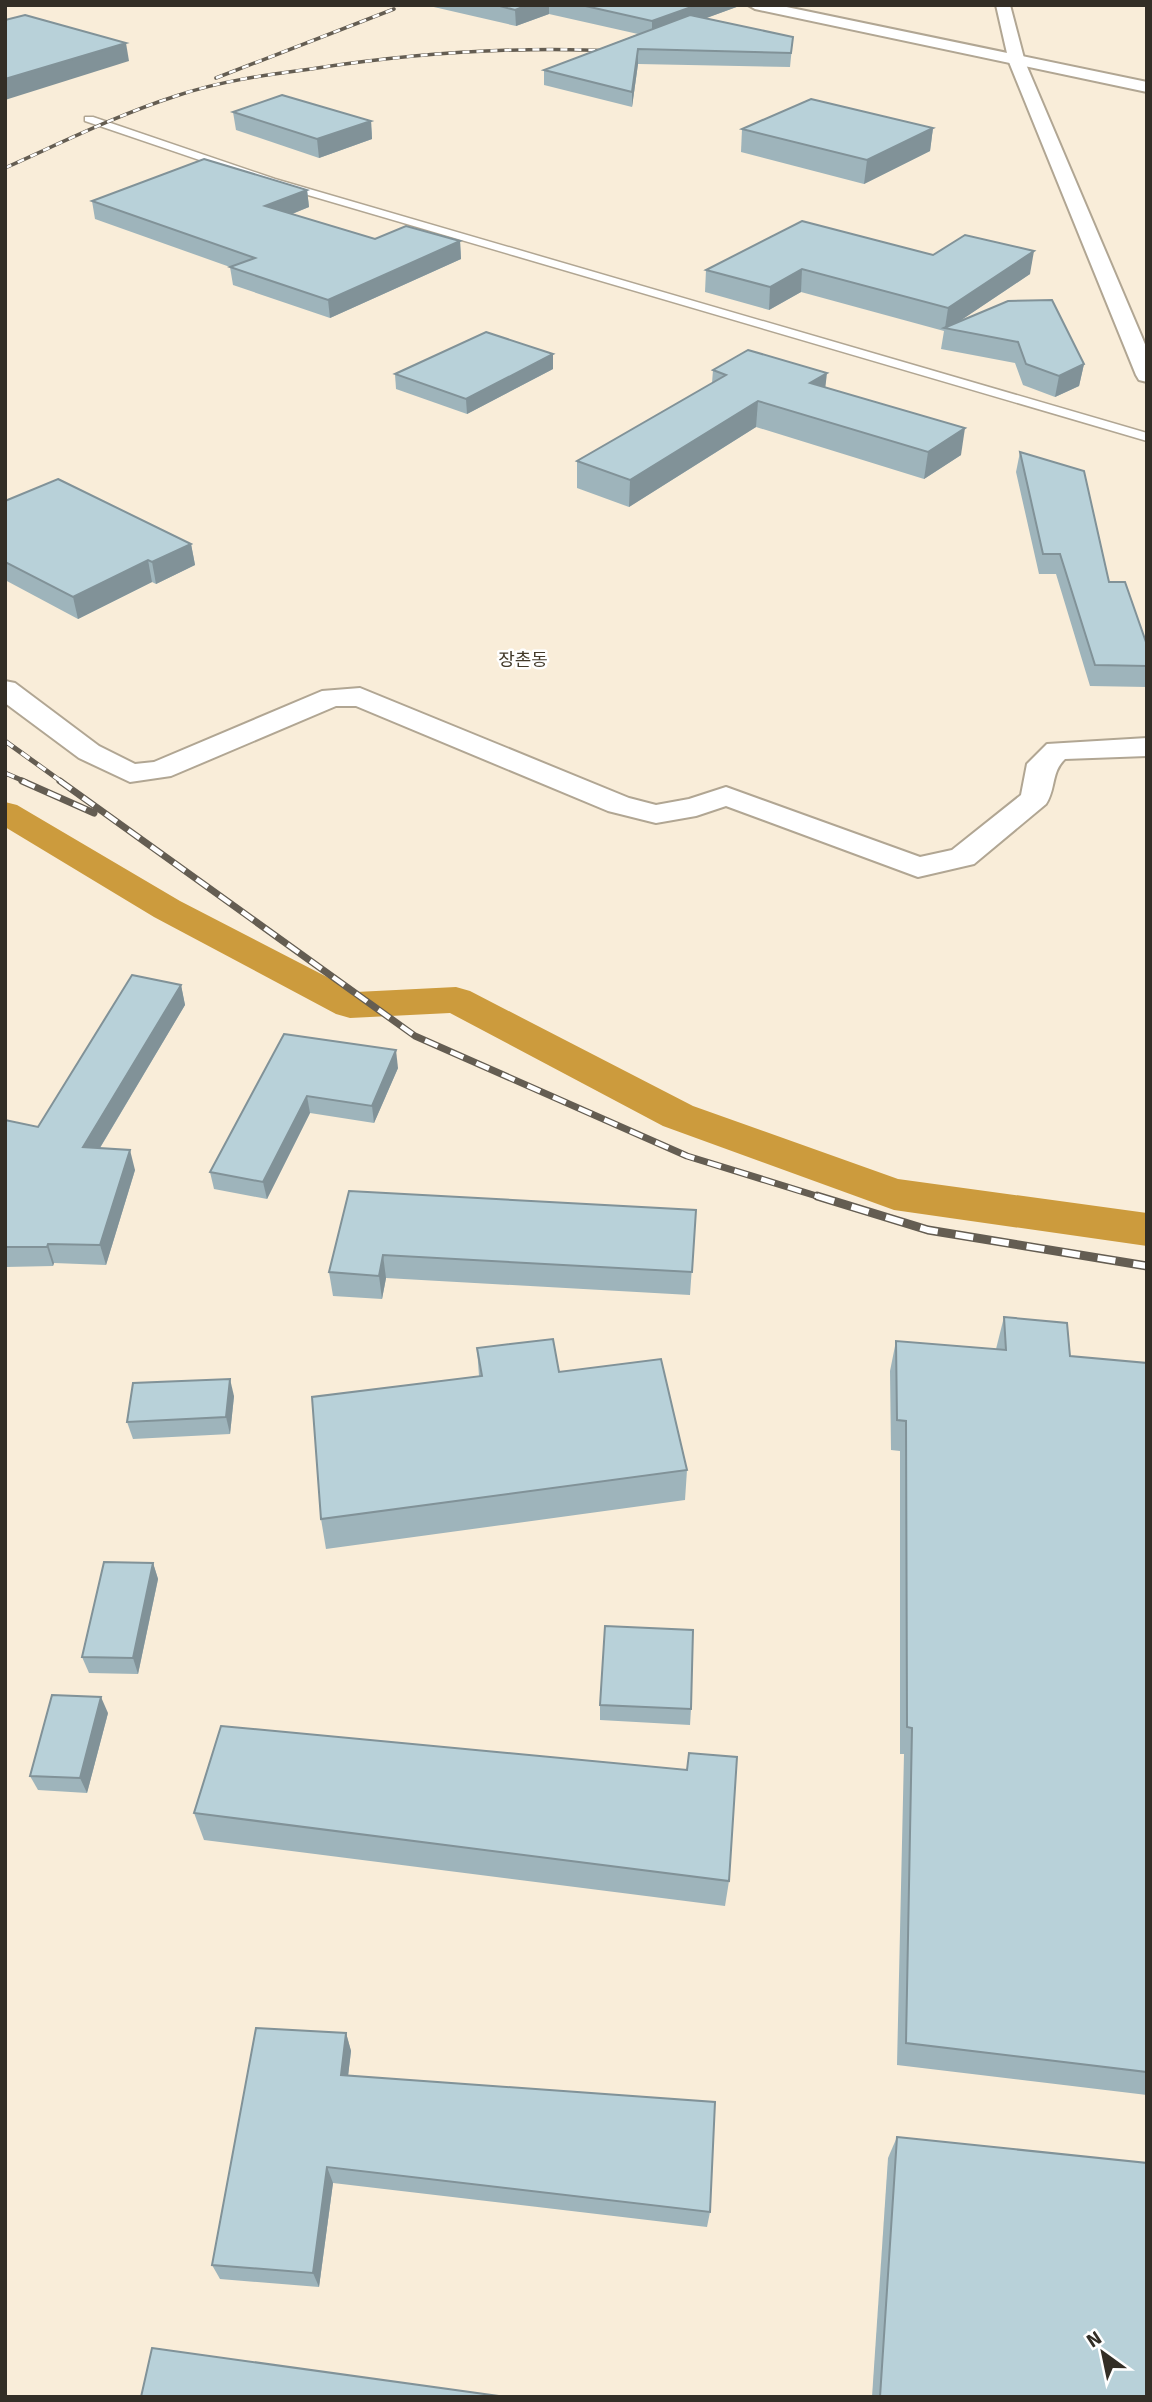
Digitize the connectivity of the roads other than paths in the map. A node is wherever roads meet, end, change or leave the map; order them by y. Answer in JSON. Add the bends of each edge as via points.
{"nodes":[{"id":1,"x":755,"y":5,"type":"edge"},
{"id":2,"x":1003,"y":5,"type":"edge"},
{"id":3,"x":1017,"y":62,"type":"junction"},
{"id":4,"x":1147,"y":87,"type":"edge"},
{"id":5,"x":89,"y":119,"type":"dead end"},
{"id":6,"x":1147,"y":375,"type":"edge"},
{"id":7,"x":1147,"y":437,"type":"edge"},
{"id":8,"x":5,"y":689,"type":"edge"},
{"id":9,"x":1147,"y":747,"type":"edge"}],
"edges":[{"from":1,"to":3,"type":"street"},
{"from":2,"to":3,"type":"street"},
{"from":3,"to":4,"type":"street"},
{"from":3,"to":6,"type":"street"},
{"from":5,"to":7,"type":"lane","via":[[271,181]]},
{"from":8,"to":9,"type":"street","via":[[89,751],[130,773],[160,770],[332,697],[360,697],[619,805],[656,814],[726,796],[918,867],[963,857],[1035,798],[1042,764],[1057,750]]}]}
